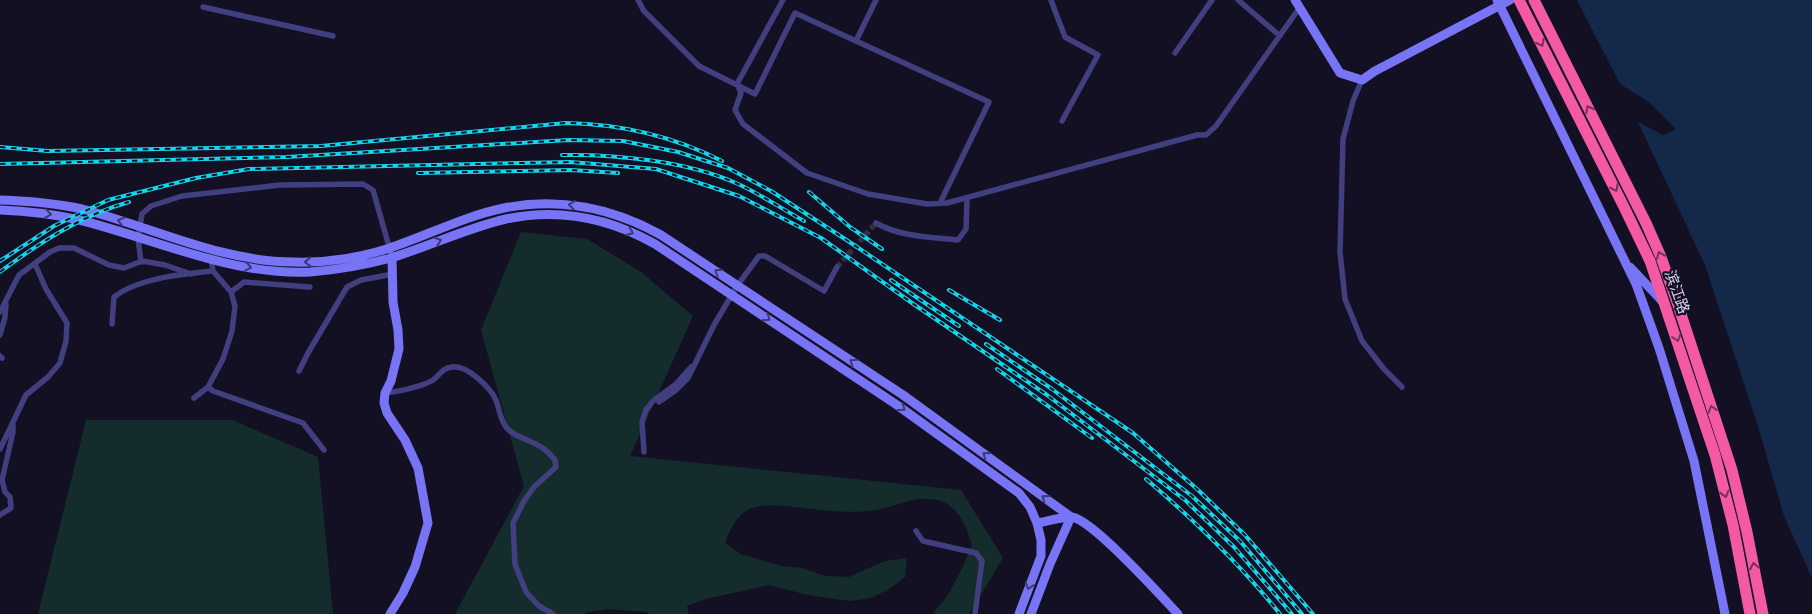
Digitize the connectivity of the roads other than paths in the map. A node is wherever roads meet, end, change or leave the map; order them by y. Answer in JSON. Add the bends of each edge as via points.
{"nodes":[{"id":1,"x":638,"y":0,"type":"edge"},
{"id":2,"x":783,"y":0,"type":"edge"},
{"id":3,"x":876,"y":0,"type":"edge"},
{"id":4,"x":1051,"y":0,"type":"edge"},
{"id":5,"x":1212,"y":0,"type":"edge"},
{"id":6,"x":1238,"y":0,"type":"edge"},
{"id":7,"x":1510,"y":0,"type":"edge"},
{"id":8,"x":1519,"y":0,"type":"edge"},
{"id":9,"x":1534,"y":0,"type":"edge"},
{"id":10,"x":1499,"y":3,"type":"edge"},
{"id":11,"x":1298,"y":4,"type":"edge"},
{"id":12,"x":203,"y":7,"type":"dead end"},
{"id":13,"x":333,"y":36,"type":"dead end"},
{"id":14,"x":1280,"y":36,"type":"junction"},
{"id":15,"x":856,"y":41,"type":"junction"},
{"id":16,"x":1175,"y":53,"type":"dead end"},
{"id":17,"x":1362,"y":80,"type":"junction"},
{"id":18,"x":737,"y":84,"type":"junction"},
{"id":19,"x":1062,"y":121,"type":"dead end"},
{"id":20,"x":967,"y":199,"type":"junction"},
{"id":21,"x":0,"y":200,"type":"edge"},
{"id":22,"x":940,"y":203,"type":"junction"},
{"id":23,"x":0,"y":210,"type":"edge"},
{"id":24,"x":876,"y":223,"type":"dead end"},
{"id":25,"x":391,"y":253,"type":"junction"},
{"id":26,"x":211,"y":258,"type":"junction"},
{"id":27,"x":1623,"y":259,"type":"junction"},
{"id":28,"x":141,"y":262,"type":"junction"},
{"id":29,"x":35,"y":264,"type":"junction"},
{"id":30,"x":837,"y":267,"type":"tunnel mouth"},
{"id":31,"x":213,"y":272,"type":"junction"},
{"id":32,"x":191,"y":274,"type":"junction"},
{"id":33,"x":393,"y":274,"type":"junction"},
{"id":34,"x":737,"y":286,"type":"junction"},
{"id":35,"x":310,"y":288,"type":"dead end"},
{"id":36,"x":231,"y":292,"type":"junction"},
{"id":37,"x":731,"y":295,"type":"junction"},
{"id":38,"x":6,"y":302,"type":"junction"},
{"id":39,"x":1666,"y":305,"type":"junction"},
{"id":40,"x":0,"y":312,"type":"edge"},
{"id":41,"x":112,"y":324,"type":"dead end"},
{"id":42,"x":0,"y":335,"type":"edge"},
{"id":43,"x":696,"y":359,"type":"junction"},
{"id":44,"x":300,"y":371,"type":"dead end"},
{"id":45,"x":208,"y":387,"type":"junction"},
{"id":46,"x":1402,"y":387,"type":"dead end"},
{"id":47,"x":385,"y":393,"type":"junction"},
{"id":48,"x":194,"y":398,"type":"dead end"},
{"id":49,"x":659,"y":402,"type":"dead end"},
{"id":50,"x":12,"y":422,"type":"junction"},
{"id":51,"x":0,"y":449,"type":"edge"},
{"id":52,"x":324,"y":450,"type":"dead end"},
{"id":53,"x":644,"y":452,"type":"dead end"},
{"id":54,"x":0,"y":515,"type":"edge"},
{"id":55,"x":1071,"y":517,"type":"junction"},
{"id":56,"x":1037,"y":523,"type":"junction"},
{"id":57,"x":916,"y":531,"type":"dead end"},
{"id":58,"x":390,"y":614,"type":"edge"},
{"id":59,"x":553,"y":614,"type":"edge"},
{"id":60,"x":975,"y":614,"type":"edge"},
{"id":61,"x":1019,"y":614,"type":"edge"},
{"id":62,"x":1031,"y":614,"type":"edge"},
{"id":63,"x":1178,"y":614,"type":"edge"},
{"id":64,"x":1725,"y":614,"type":"edge"},
{"id":65,"x":1750,"y":614,"type":"edge"},
{"id":66,"x":1763,"y":614,"type":"edge"}],
"edges":[{"from":1,"to":18,"type":"street","via":[[644,11],[699,66]]},
{"from":2,"to":18,"type":"street"},
{"from":3,"to":15,"type":"street"},
{"from":4,"to":19,"type":"street","via":[[1066,37],[1098,55]]},
{"from":5,"to":16,"type":"street"},
{"from":6,"to":14,"type":"street"},
{"from":7,"to":10,"type":"main road"},
{"from":8,"to":39,"type":"highway","name":"滨江路","one_way":true,"via":[[1624,207],[1650,261]]},
{"from":66,"to":9,"type":"highway","name":"滨江路","one_way":true,"via":[[1732,470],[1661,257]]},
{"from":10,"to":17,"type":"main road"},
{"from":10,"to":27,"type":"main road"},
{"from":11,"to":14,"type":"street"},
{"from":11,"to":17,"type":"main road","via":[[1340,72]]},
{"from":12,"to":13,"type":"street"},
{"from":14,"to":20,"type":"street","via":[[1216,126],[1206,135]]},
{"from":15,"to":18,"type":"street","via":[[795,13],[755,94]]},
{"from":15,"to":22,"type":"street","via":[[990,102]]},
{"from":17,"to":46,"type":"street","via":[[1343,139],[1340,252],[1345,299],[1362,341]]},
{"from":18,"to":22,"type":"street","via":[[741,93],[735,110],[743,124],[807,173],[868,194],[927,204]]},
{"from":20,"to":22,"type":"street"},
{"from":20,"to":24,"type":"street","via":[[966,229],[958,240],[898,232]]},
{"from":25,"to":21,"type":"main road","one_way":true,"via":[[295,262],[249,258],[83,210]]},
{"from":23,"to":26,"type":"main road","one_way":true,"via":[[79,220]]},
{"from":26,"to":25,"type":"main road","one_way":true,"via":[[257,269],[309,272],[371,263]]},
{"from":25,"to":28,"type":"street","via":[[373,190],[363,184],[280,185],[182,196],[151,206],[142,214],[138,238]]},
{"from":25,"to":33,"type":"main road"},
{"from":34,"to":25,"type":"main road","one_way":true,"via":[[647,227],[605,211],[575,205],[544,203],[503,208],[481,214]]},
{"from":25,"to":37,"type":"main road","one_way":true,"via":[[505,219],[545,214],[574,216],[609,224],[642,237]]},
{"from":26,"to":31,"type":"street"},
{"from":27,"to":39,"type":"main road"},
{"from":27,"to":64,"type":"main road","via":[[1636,284],[1659,348],[1694,461]]},
{"from":28,"to":29,"type":"street","via":[[124,268],[109,265],[69,247],[54,250]]},
{"from":28,"to":32,"type":"street","via":[[165,265]]},
{"from":29,"to":38,"type":"street","via":[[19,275]]},
{"from":29,"to":50,"type":"street","via":[[46,290],[67,323],[66,341],[60,363],[26,395]]},
{"from":30,"to":34,"type":"street","via":[[824,291],[765,256],[758,256]]},
{"from":31,"to":32,"type":"street"},
{"from":31,"to":36,"type":"street"},
{"from":32,"to":41,"type":"street","via":[[125,288],[114,297]]},
{"from":33,"to":44,"type":"street","via":[[361,280],[347,287]]},
{"from":33,"to":47,"type":"main road","via":[[399,349]]},
{"from":34,"to":37,"type":"street"},
{"from":55,"to":34,"type":"main road","one_way":true,"via":[[903,395]]},
{"from":35,"to":36,"type":"street","via":[[244,282]]},
{"from":36,"to":45,"type":"street","via":[[235,306],[232,331],[223,359]]},
{"from":37,"to":43,"type":"street"},
{"from":37,"to":56,"type":"main road","one_way":true,"via":[[897,404],[1019,493]]},
{"from":38,"to":40,"type":"street"},
{"from":38,"to":42,"type":"street"},
{"from":39,"to":65,"type":"highway","name":"滨江路","one_way":true,"via":[[1715,455],[1733,525]]},
{"from":43,"to":49,"type":"street","via":[[684,382]]},
{"from":43,"to":53,"type":"street","via":[[676,384],[646,410],[642,422]]},
{"from":45,"to":48,"type":"street"},
{"from":45,"to":52,"type":"street","via":[[304,423]]},
{"from":47,"to":58,"type":"main road","via":[[387,413],[418,468],[428,523],[415,566]]},
{"from":47,"to":59,"type":"street","via":[[433,380],[448,368],[465,369],[491,392],[509,431],[544,448],[555,460],[556,467],[534,487],[513,523],[515,564],[526,592],[539,606]]},
{"from":50,"to":51,"type":"street"},
{"from":50,"to":54,"type":"street","via":[[13,432],[2,480],[11,508]]},
{"from":55,"to":56,"type":"main road"},
{"from":55,"to":62,"type":"main road"},
{"from":55,"to":63,"type":"main road","via":[[1087,525],[1128,562]]},
{"from":56,"to":61,"type":"main road","one_way":true,"via":[[1041,556]]},
{"from":57,"to":60,"type":"street","via":[[923,541],[976,553],[982,561]]}]}
